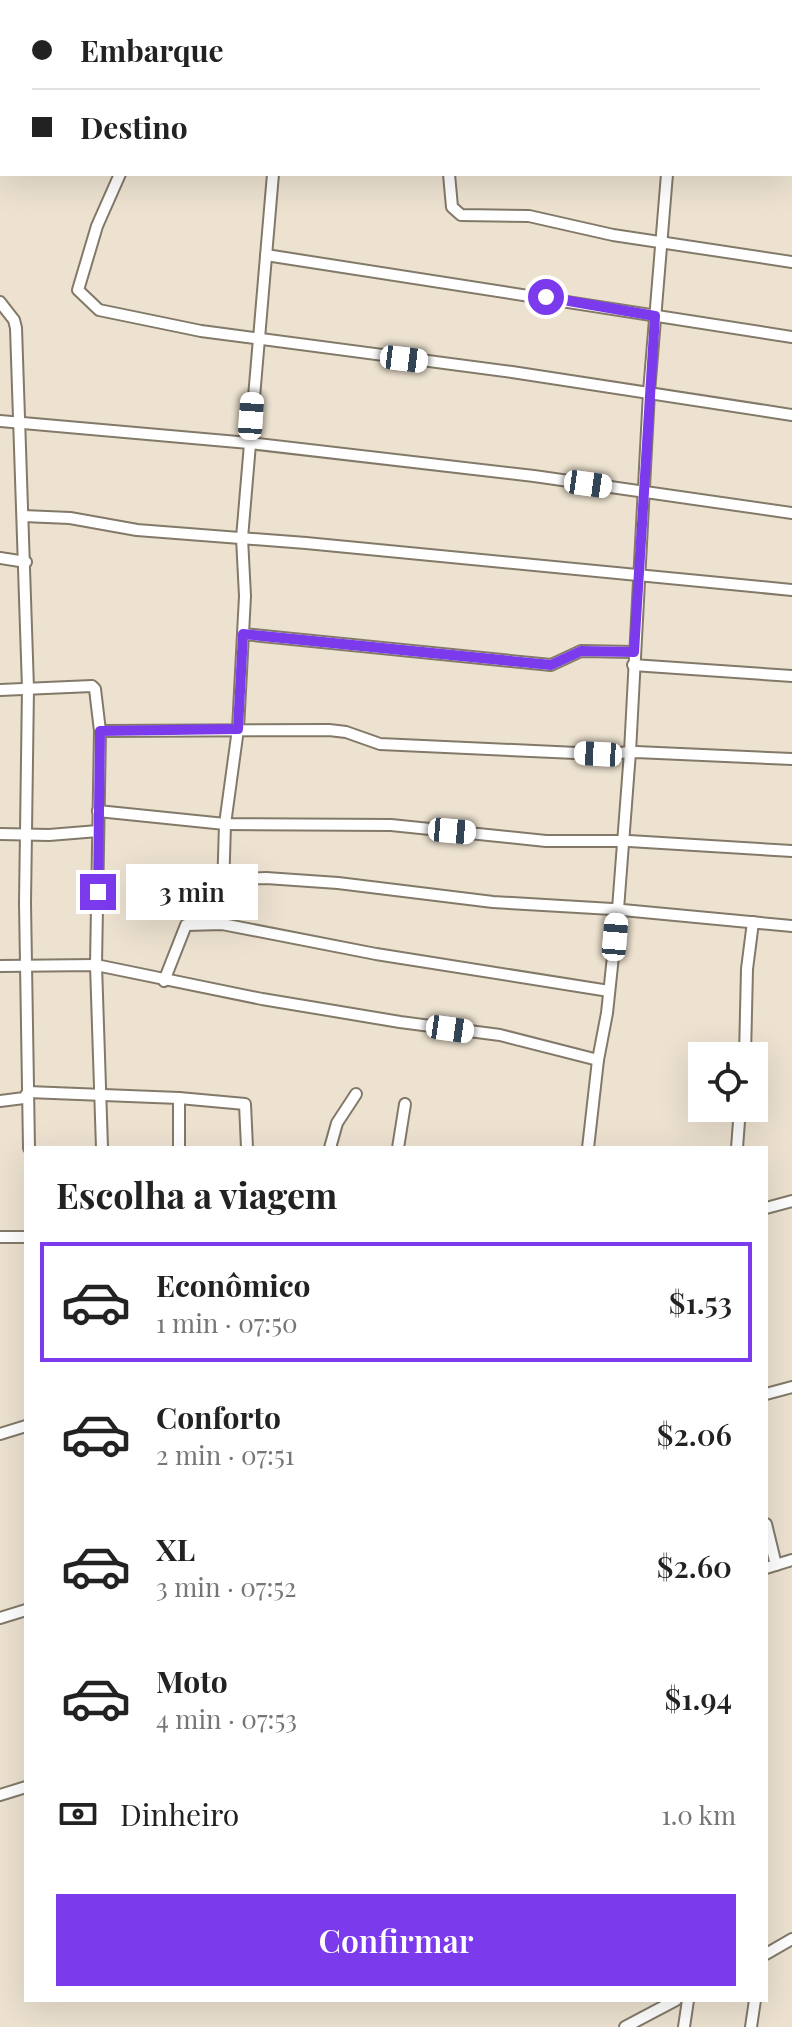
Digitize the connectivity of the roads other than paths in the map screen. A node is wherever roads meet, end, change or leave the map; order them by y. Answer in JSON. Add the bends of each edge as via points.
{"nodes":[{"id":1,"x":119,"y":176,"type":"edge"},
{"id":2,"x":273,"y":176,"type":"edge"},
{"id":3,"x":449,"y":176,"type":"edge"},
{"id":4,"x":667,"y":176,"type":"edge"},
{"id":5,"x":661,"y":242,"type":"junction"},
{"id":6,"x":266,"y":255,"type":"junction"},
{"id":7,"x":792,"y":262,"type":"edge"},
{"id":8,"x":0,"y":302,"type":"edge"},
{"id":9,"x":655,"y":316,"type":"junction"},
{"id":10,"x":258,"y":337,"type":"junction"},
{"id":11,"x":792,"y":337,"type":"edge"},
{"id":12,"x":649,"y":392,"type":"junction"},
{"id":13,"x":792,"y":415,"type":"edge"},
{"id":14,"x":0,"y":421,"type":"edge"},
{"id":15,"x":20,"y":423,"type":"junction"},
{"id":16,"x":249,"y":443,"type":"junction"},
{"id":17,"x":643,"y":492,"type":"junction"},
{"id":18,"x":792,"y":513,"type":"edge"},
{"id":19,"x":23,"y":516,"type":"junction"},
{"id":20,"x":242,"y":538,"type":"junction"},
{"id":21,"x":0,"y":558,"type":"edge"},
{"id":22,"x":26,"y":562,"type":"junction"},
{"id":23,"x":639,"y":575,"type":"junction"},
{"id":24,"x":792,"y":590,"type":"edge"},
{"id":25,"x":243,"y":634,"type":"junction"},
{"id":26,"x":634,"y":652,"type":"junction"},
{"id":27,"x":633,"y":665,"type":"junction"},
{"id":28,"x":792,"y":676,"type":"edge"},
{"id":29,"x":28,"y":688,"type":"junction"},
{"id":30,"x":0,"y":690,"type":"edge"},
{"id":31,"x":238,"y":729,"type":"junction"},
{"id":32,"x":100,"y":731,"type":"junction"},
{"id":33,"x":630,"y":752,"type":"junction"},
{"id":34,"x":792,"y":759,"type":"edge"},
{"id":35,"x":98,"y":811,"type":"junction"},
{"id":36,"x":225,"y":824,"type":"junction"},
{"id":37,"x":98,"y":831,"type":"junction"},
{"id":38,"x":0,"y":834,"type":"edge"},
{"id":39,"x":25,"y":834,"type":"junction"},
{"id":40,"x":622,"y":841,"type":"junction"},
{"id":41,"x":792,"y":851,"type":"edge"},
{"id":42,"x":225,"y":880,"type":"junction"},
{"id":43,"x":618,"y":909,"type":"junction"},
{"id":44,"x":753,"y":922,"type":"junction"},
{"id":45,"x":222,"y":924,"type":"junction"},
{"id":46,"x":792,"y":926,"type":"edge"},
{"id":47,"x":27,"y":964,"type":"junction"},
{"id":48,"x":96,"y":965,"type":"junction"},
{"id":49,"x":0,"y":966,"type":"edge"},
{"id":50,"x":164,"y":981,"type":"junction"},
{"id":51,"x":609,"y":991,"type":"junction"},
{"id":52,"x":745,"y":1042,"type":"edge"},
{"id":53,"x":598,"y":1060,"type":"junction"},
{"id":54,"x":28,"y":1092,"type":"junction"},
{"id":55,"x":356,"y":1094,"type":"dead end"},
{"id":56,"x":100,"y":1096,"type":"junction"},
{"id":57,"x":179,"y":1098,"type":"junction"},
{"id":58,"x":0,"y":1101,"type":"edge"},
{"id":59,"x":405,"y":1104,"type":"dead end"},
{"id":60,"x":739,"y":1122,"type":"edge"},
{"id":61,"x":29,"y":1146,"type":"edge"},
{"id":62,"x":102,"y":1146,"type":"edge"},
{"id":63,"x":179,"y":1146,"type":"edge"},
{"id":64,"x":247,"y":1146,"type":"edge"},
{"id":65,"x":331,"y":1146,"type":"edge"},
{"id":66,"x":398,"y":1146,"type":"edge"},
{"id":67,"x":588,"y":1146,"type":"edge"},
{"id":68,"x":737,"y":1146,"type":"edge"},
{"id":69,"x":792,"y":1201,"type":"edge"},
{"id":70,"x":768,"y":1207,"type":"edge"},
{"id":71,"x":0,"y":1237,"type":"edge"},
{"id":72,"x":24,"y":1237,"type":"edge"},
{"id":73,"x":792,"y":1387,"type":"edge"},
{"id":74,"x":768,"y":1393,"type":"edge"},
{"id":75,"x":24,"y":1427,"type":"edge"},
{"id":76,"x":0,"y":1434,"type":"edge"},
{"id":77,"x":768,"y":1541,"type":"edge"},
{"id":78,"x":792,"y":1560,"type":"edge"},
{"id":79,"x":771,"y":1566,"type":"edge"},
{"id":80,"x":24,"y":1611,"type":"edge"},
{"id":81,"x":0,"y":1618,"type":"edge"},
{"id":82,"x":0,"y":1780,"type":"edge"},
{"id":83,"x":24,"y":1788,"type":"edge"},
{"id":84,"x":2,"y":1795,"type":"edge"},
{"id":85,"x":792,"y":1939,"type":"edge"},
{"id":86,"x":768,"y":1953,"type":"edge"},
{"id":87,"x":672,"y":2002,"type":"edge"},
{"id":88,"x":688,"y":2002,"type":"edge"},
{"id":89,"x":755,"y":2002,"type":"edge"},
{"id":90,"x":625,"y":2027,"type":"edge"},
{"id":91,"x":684,"y":2027,"type":"edge"},
{"id":92,"x":751,"y":2027,"type":"edge"}],
"edges":[{"from":1,"to":10,"type":"street","via":[[78,290],[99,310]]},
{"from":2,"to":6,"type":"street"},
{"from":3,"to":5,"type":"street","via":[[452,207],[458,214],[529,216]]},
{"from":4,"to":5,"type":"street"},
{"from":5,"to":7,"type":"street"},
{"from":5,"to":9,"type":"street"},
{"from":6,"to":9,"type":"street"},
{"from":6,"to":10,"type":"street"},
{"from":8,"to":15,"type":"street","via":[[16,328]]},
{"from":9,"to":11,"type":"street"},
{"from":9,"to":12,"type":"street"},
{"from":10,"to":12,"type":"street"},
{"from":10,"to":16,"type":"street"},
{"from":12,"to":13,"type":"street"},
{"from":12,"to":17,"type":"street"},
{"from":14,"to":15,"type":"street"},
{"from":15,"to":16,"type":"street"},
{"from":15,"to":19,"type":"street"},
{"from":16,"to":17,"type":"street"},
{"from":16,"to":20,"type":"street"},
{"from":17,"to":18,"type":"street"},
{"from":17,"to":23,"type":"street"},
{"from":19,"to":20,"type":"street"},
{"from":19,"to":22,"type":"street"},
{"from":20,"to":23,"type":"street"},
{"from":20,"to":25,"type":"street"},
{"from":21,"to":22,"type":"street"},
{"from":22,"to":29,"type":"street"},
{"from":23,"to":24,"type":"street"},
{"from":23,"to":26,"type":"street"},
{"from":25,"to":26,"type":"street","via":[[551,665],[581,651]]},
{"from":25,"to":31,"type":"street"},
{"from":26,"to":27,"type":"street"},
{"from":27,"to":28,"type":"street"},
{"from":27,"to":33,"type":"street"},
{"from":29,"to":30,"type":"street"},
{"from":29,"to":32,"type":"street","via":[[92,686]]},
{"from":29,"to":39,"type":"street"},
{"from":31,"to":32,"type":"street"},
{"from":31,"to":33,"type":"street","via":[[329,730],[380,744]]},
{"from":31,"to":36,"type":"street"},
{"from":32,"to":35,"type":"street"},
{"from":33,"to":34,"type":"street"},
{"from":33,"to":40,"type":"street"},
{"from":35,"to":36,"type":"street"},
{"from":35,"to":37,"type":"street"},
{"from":36,"to":40,"type":"street","via":[[391,825],[546,841]]},
{"from":36,"to":42,"type":"street"},
{"from":37,"to":39,"type":"street"},
{"from":37,"to":48,"type":"street"},
{"from":38,"to":39,"type":"street"},
{"from":39,"to":47,"type":"street"},
{"from":40,"to":41,"type":"street"},
{"from":40,"to":43,"type":"street"},
{"from":42,"to":43,"type":"street","via":[[338,883],[493,902]]},
{"from":42,"to":45,"type":"street"},
{"from":43,"to":44,"type":"street"},
{"from":43,"to":51,"type":"street"},
{"from":44,"to":46,"type":"street"},
{"from":44,"to":52,"type":"street"},
{"from":45,"to":50,"type":"street","via":[[186,925]]},
{"from":45,"to":51,"type":"street"},
{"from":47,"to":48,"type":"street"},
{"from":47,"to":49,"type":"street"},
{"from":47,"to":54,"type":"street"},
{"from":48,"to":50,"type":"street"},
{"from":48,"to":56,"type":"street"},
{"from":50,"to":53,"type":"street","via":[[500,1035]]},
{"from":51,"to":53,"type":"street"},
{"from":53,"to":67,"type":"street"},
{"from":54,"to":56,"type":"street"},
{"from":54,"to":58,"type":"street","via":[[24,1098]]},
{"from":54,"to":61,"type":"street"},
{"from":55,"to":65,"type":"street","via":[[337,1123]]},
{"from":56,"to":57,"type":"street"},
{"from":56,"to":62,"type":"street"},
{"from":57,"to":63,"type":"street"},
{"from":57,"to":64,"type":"street","via":[[245,1104]]},
{"from":59,"to":66,"type":"street"},
{"from":60,"to":68,"type":"street"},
{"from":69,"to":70,"type":"street"},
{"from":71,"to":72,"type":"street"},
{"from":73,"to":74,"type":"street"},
{"from":75,"to":76,"type":"street"},
{"from":77,"to":79,"type":"street"},
{"from":78,"to":79,"type":"street"},
{"from":80,"to":81,"type":"street"},
{"from":82,"to":84,"type":"street"},
{"from":83,"to":84,"type":"street"},
{"from":85,"to":86,"type":"street"},
{"from":87,"to":90,"type":"street"},
{"from":88,"to":91,"type":"street"},
{"from":89,"to":92,"type":"street"}]}
